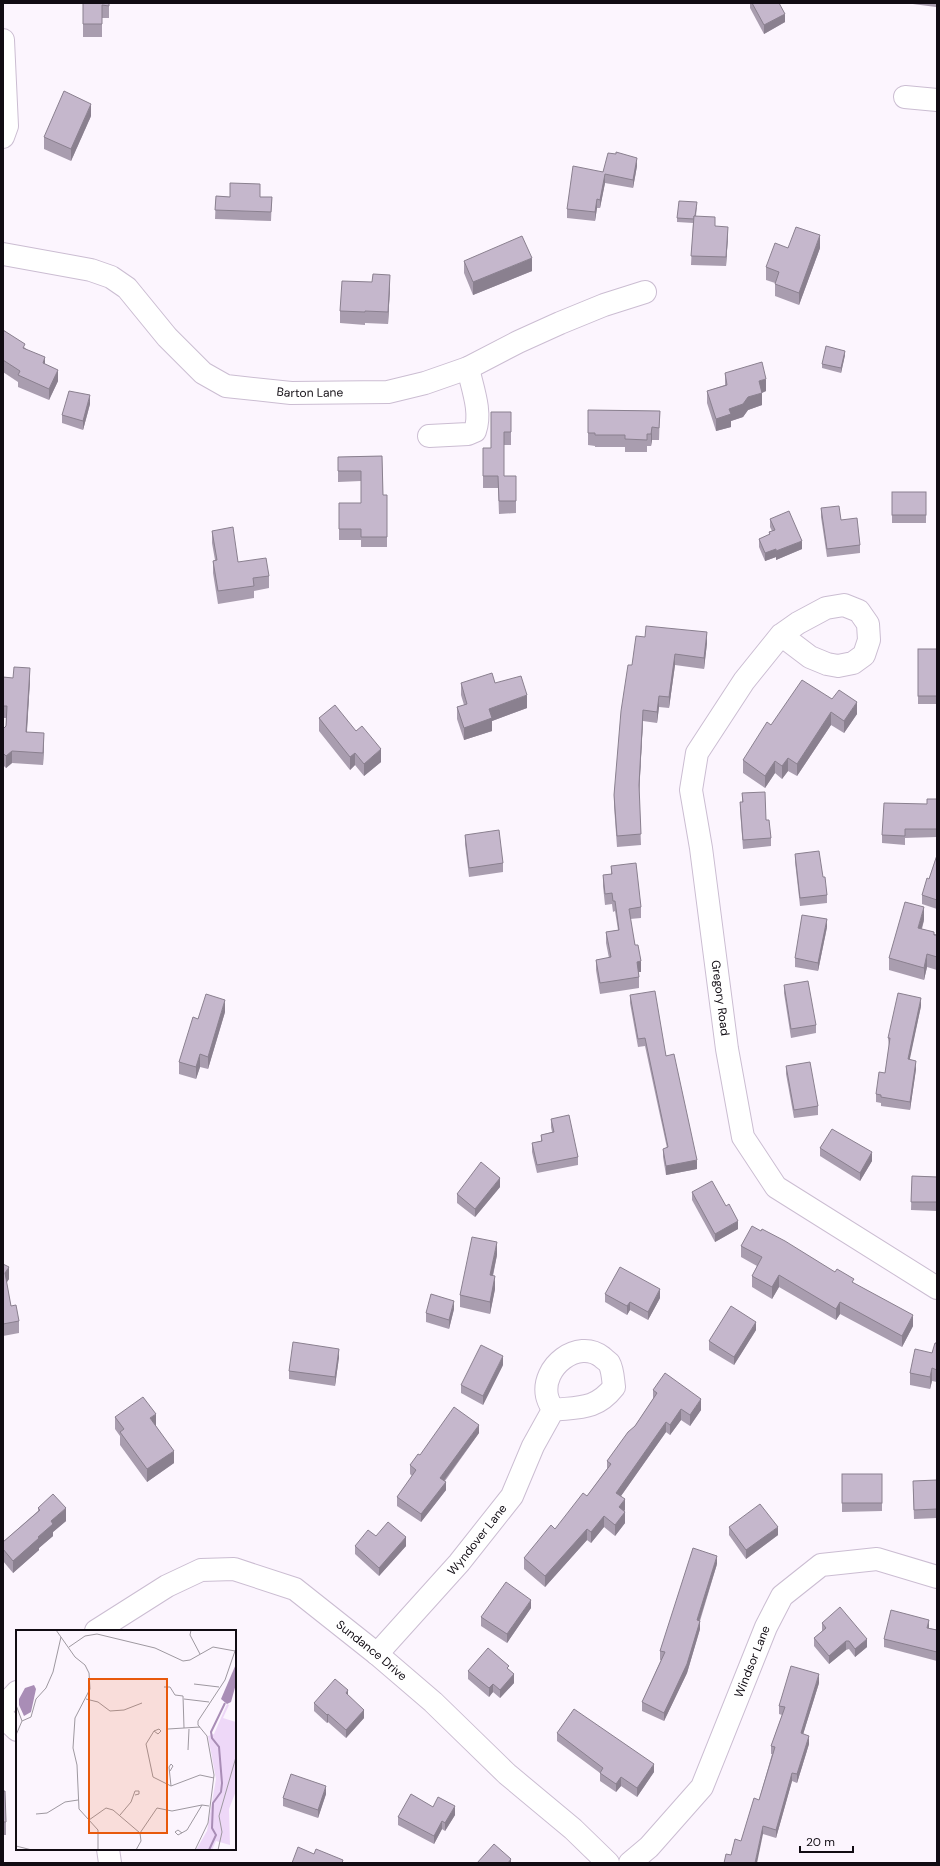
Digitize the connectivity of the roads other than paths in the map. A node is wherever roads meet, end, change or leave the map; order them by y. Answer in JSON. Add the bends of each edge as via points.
{"nodes":[{"id":1,"x":3,"y":40,"type":"edge"},
{"id":2,"x":906,"y":97,"type":"dead end"},
{"id":3,"x":937,"y":100,"type":"edge"},
{"id":4,"x":3,"y":137,"type":"edge"},
{"id":5,"x":3,"y":254,"type":"edge"},
{"id":6,"x":645,"y":292,"type":"dead end"},
{"id":7,"x":468,"y":368,"type":"junction"},
{"id":8,"x":429,"y":436,"type":"dead end"},
{"id":9,"x":781,"y":636,"type":"dead end"},
{"id":10,"x":937,"y":1288,"type":"edge"},
{"id":11,"x":553,"y":1410,"type":"dead end"},
{"id":12,"x":937,"y":1577,"type":"edge"},
{"id":13,"x":98,"y":1630,"type":"edge"},
{"id":14,"x":377,"y":1654,"type":"junction"},
{"id":15,"x":16,"y":1693,"type":"edge"},
{"id":16,"x":3,"y":1707,"type":"edge"},
{"id":17,"x":3,"y":1717,"type":"edge"},
{"id":18,"x":16,"y":1729,"type":"edge"},
{"id":19,"x":108,"y":1850,"type":"edge"},
{"id":20,"x":110,"y":1863,"type":"edge"},
{"id":21,"x":608,"y":1863,"type":"edge"},
{"id":22,"x":630,"y":1863,"type":"edge"}],
"edges":[{"from":1,"to":4,"type":"street","via":[[6,126]]},
{"from":2,"to":3,"type":"street"},
{"from":5,"to":7,"type":"street","name":"Barton Lane","via":[[91,270],[111,277],[127,288],[167,337],[203,372],[226,386],[291,393],[388,392],[425,384]]},
{"from":6,"to":7,"type":"street","name":"Barton Lane","via":[[560,323]]},
{"from":7,"to":8,"type":"street","via":[[477,412],[478,425],[475,431],[468,434]]},
{"from":9,"to":10,"type":"street","name":"Gregory Road","via":[[744,681],[697,753],[691,790],[727,1049],[743,1137],[776,1187]]},
{"from":11,"to":14,"type":"street","name":"Wyndover Lane","via":[[512,1496],[459,1563]]},
{"from":12,"to":22,"type":"street","name":"Windsor Lane","via":[[877,1559],[821,1565],[782,1596],[766,1627],[702,1787],[649,1847]]},
{"from":13,"to":14,"type":"street","name":"Sundance Drive","via":[[167,1586],[201,1570],[234,1570],[294,1589]]},
{"from":14,"to":21,"type":"street","name":"Sundance Drive"},
{"from":15,"to":16,"type":"street"},
{"from":17,"to":18,"type":"street"},
{"from":19,"to":20,"type":"street"}]}
